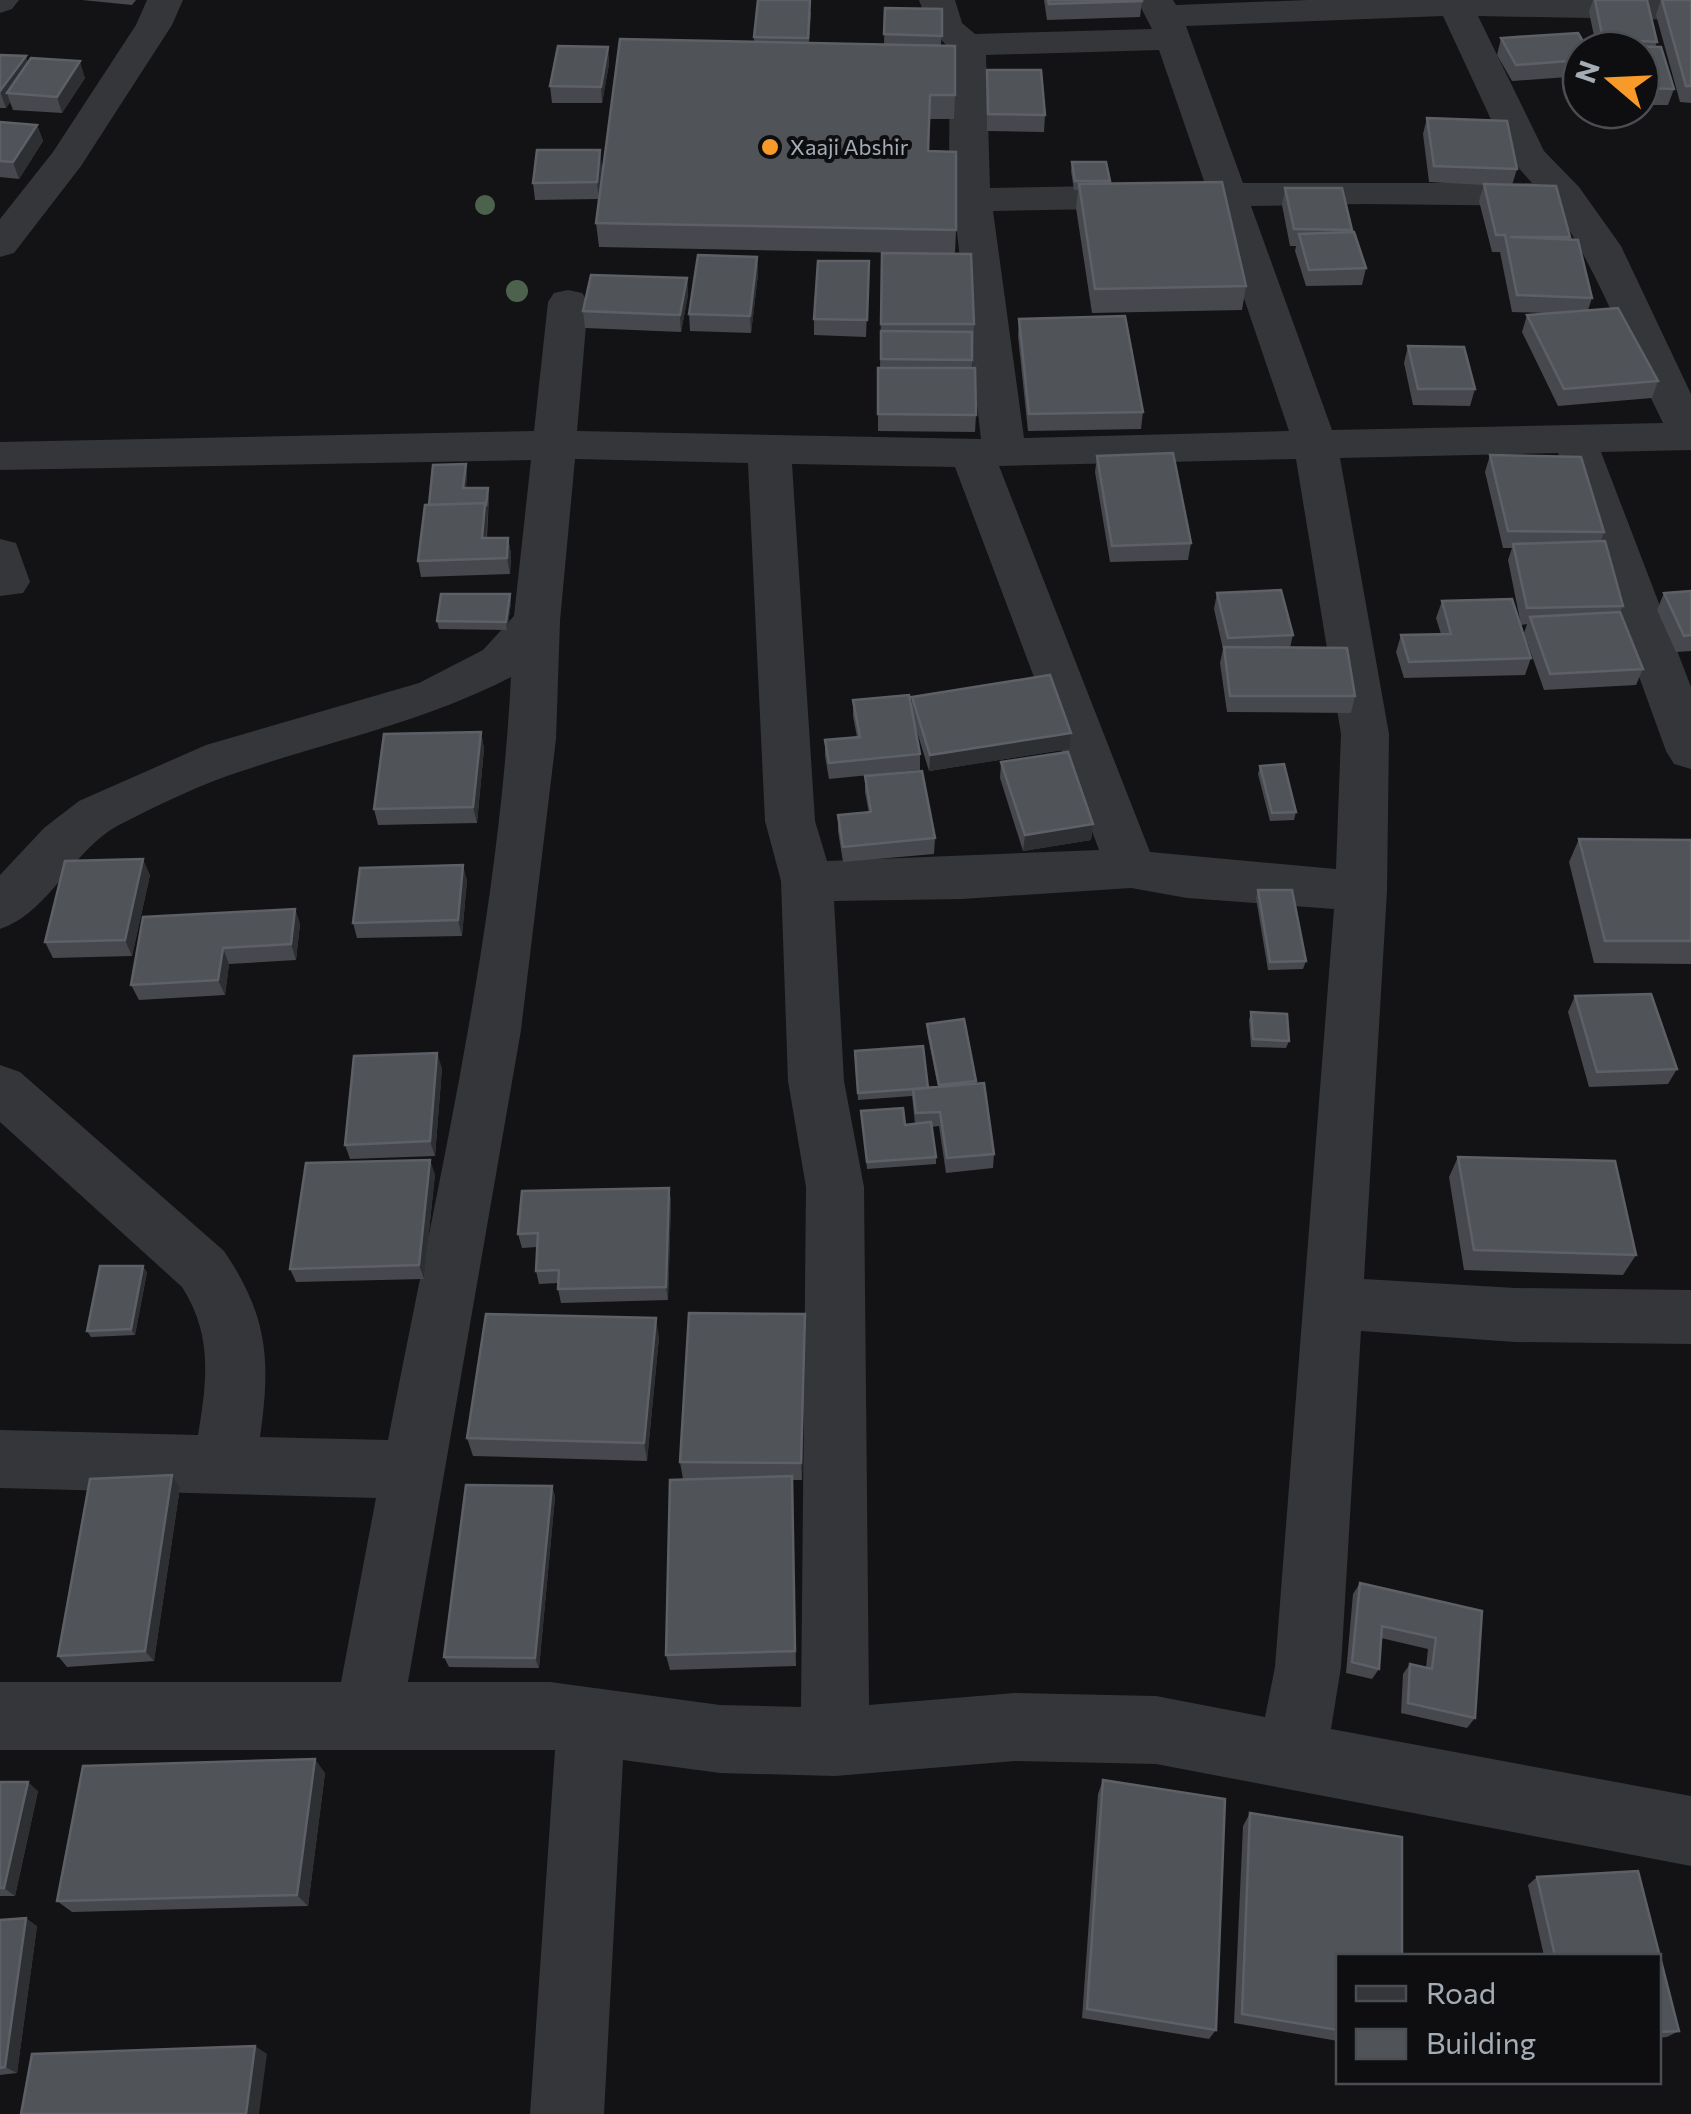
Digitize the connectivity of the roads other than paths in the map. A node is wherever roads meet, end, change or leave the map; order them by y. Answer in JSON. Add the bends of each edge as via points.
{"nodes":[{"id":1,"x":165,"y":0,"type":"edge"},
{"id":2,"x":938,"y":0,"type":"edge"},
{"id":3,"x":1455,"y":5,"type":"junction"},
{"id":4,"x":1691,"y":9,"type":"edge"},
{"id":5,"x":1165,"y":18,"type":"edge"},
{"id":6,"x":968,"y":45,"type":"junction"},
{"id":7,"x":1231,"y":195,"type":"junction"},
{"id":8,"x":1565,"y":195,"type":"junction"},
{"id":9,"x":974,"y":200,"type":"junction"},
{"id":10,"x":0,"y":244,"type":"edge"},
{"id":11,"x":568,"y":302,"type":"dead end"},
{"id":12,"x":1573,"y":436,"type":"junction"},
{"id":13,"x":1691,"y":436,"type":"edge"},
{"id":14,"x":555,"y":444,"type":"junction"},
{"id":15,"x":1316,"y":446,"type":"junction"},
{"id":16,"x":769,"y":450,"type":"junction"},
{"id":17,"x":988,"y":453,"type":"junction"},
{"id":18,"x":0,"y":456,"type":"edge"},
{"id":19,"x":537,"y":621,"type":"junction"},
{"id":20,"x":1691,"y":750,"type":"edge"},
{"id":21,"x":1131,"y":868,"type":"junction"},
{"id":22,"x":807,"y":881,"type":"junction"},
{"id":23,"x":1361,"y":891,"type":"junction"},
{"id":24,"x":0,"y":909,"type":"edge"},
{"id":25,"x":0,"y":1088,"type":"edge"},
{"id":26,"x":1331,"y":1303,"type":"junction"},
{"id":27,"x":1691,"y":1317,"type":"edge"},
{"id":28,"x":0,"y":1459,"type":"edge"},
{"id":29,"x":224,"y":1465,"type":"junction"},
{"id":30,"x":413,"y":1470,"type":"junction"},
{"id":31,"x":0,"y":1716,"type":"edge"},
{"id":32,"x":368,"y":1716,"type":"junction"},
{"id":33,"x":591,"y":1721,"type":"junction"},
{"id":34,"x":835,"y":1742,"type":"junction"},
{"id":35,"x":1292,"y":1756,"type":"junction"},
{"id":36,"x":1691,"y":1831,"type":"edge"},
{"id":37,"x":567,"y":2114,"type":"edge"}],
"edges":[{"from":1,"to":10,"type":"street","via":[[68,158]]},
{"from":2,"to":6,"type":"street","via":[[940,18]]},
{"from":3,"to":4,"type":"street"},
{"from":3,"to":5,"type":"street"},
{"from":3,"to":8,"type":"street","via":[[1527,156]]},
{"from":5,"to":6,"type":"street"},
{"from":5,"to":7,"type":"street"},
{"from":6,"to":9,"type":"street"},
{"from":7,"to":8,"type":"street"},
{"from":7,"to":9,"type":"street"},
{"from":7,"to":15,"type":"street"},
{"from":8,"to":13,"type":"street","via":[[1602,246]]},
{"from":9,"to":17,"type":"street"},
{"from":11,"to":14,"type":"street"},
{"from":12,"to":13,"type":"street"},
{"from":12,"to":15,"type":"street"},
{"from":12,"to":20,"type":"street"},
{"from":14,"to":16,"type":"street"},
{"from":14,"to":18,"type":"street"},
{"from":14,"to":19,"type":"street"},
{"from":15,"to":17,"type":"street"},
{"from":15,"to":23,"type":"street","via":[[1366,734]]},
{"from":16,"to":17,"type":"street"},
{"from":16,"to":22,"type":"street","via":[[790,821]]},
{"from":17,"to":21,"type":"street"},
{"from":19,"to":24,"type":"street","via":[[500,662],[436,695],[223,758],[97,814]]},
{"from":19,"to":30,"type":"street","via":[[532,739],[494,1030]]},
{"from":21,"to":22,"type":"street"},
{"from":21,"to":23,"type":"street"},
{"from":22,"to":34,"type":"street","via":[[816,1080],[834,1187]]},
{"from":23,"to":26,"type":"street"},
{"from":25,"to":29,"type":"street","via":[[224,1296],[240,1348]]},
{"from":26,"to":27,"type":"street"},
{"from":26,"to":35,"type":"street","via":[[1308,1668]]},
{"from":28,"to":29,"type":"street"},
{"from":29,"to":30,"type":"street"},
{"from":30,"to":32,"type":"street"},
{"from":31,"to":32,"type":"street"},
{"from":32,"to":33,"type":"street"},
{"from":33,"to":34,"type":"street","via":[[720,1738]]},
{"from":33,"to":37,"type":"street"},
{"from":34,"to":35,"type":"street","via":[[1015,1727],[1156,1730]]},
{"from":35,"to":36,"type":"street"}]}
